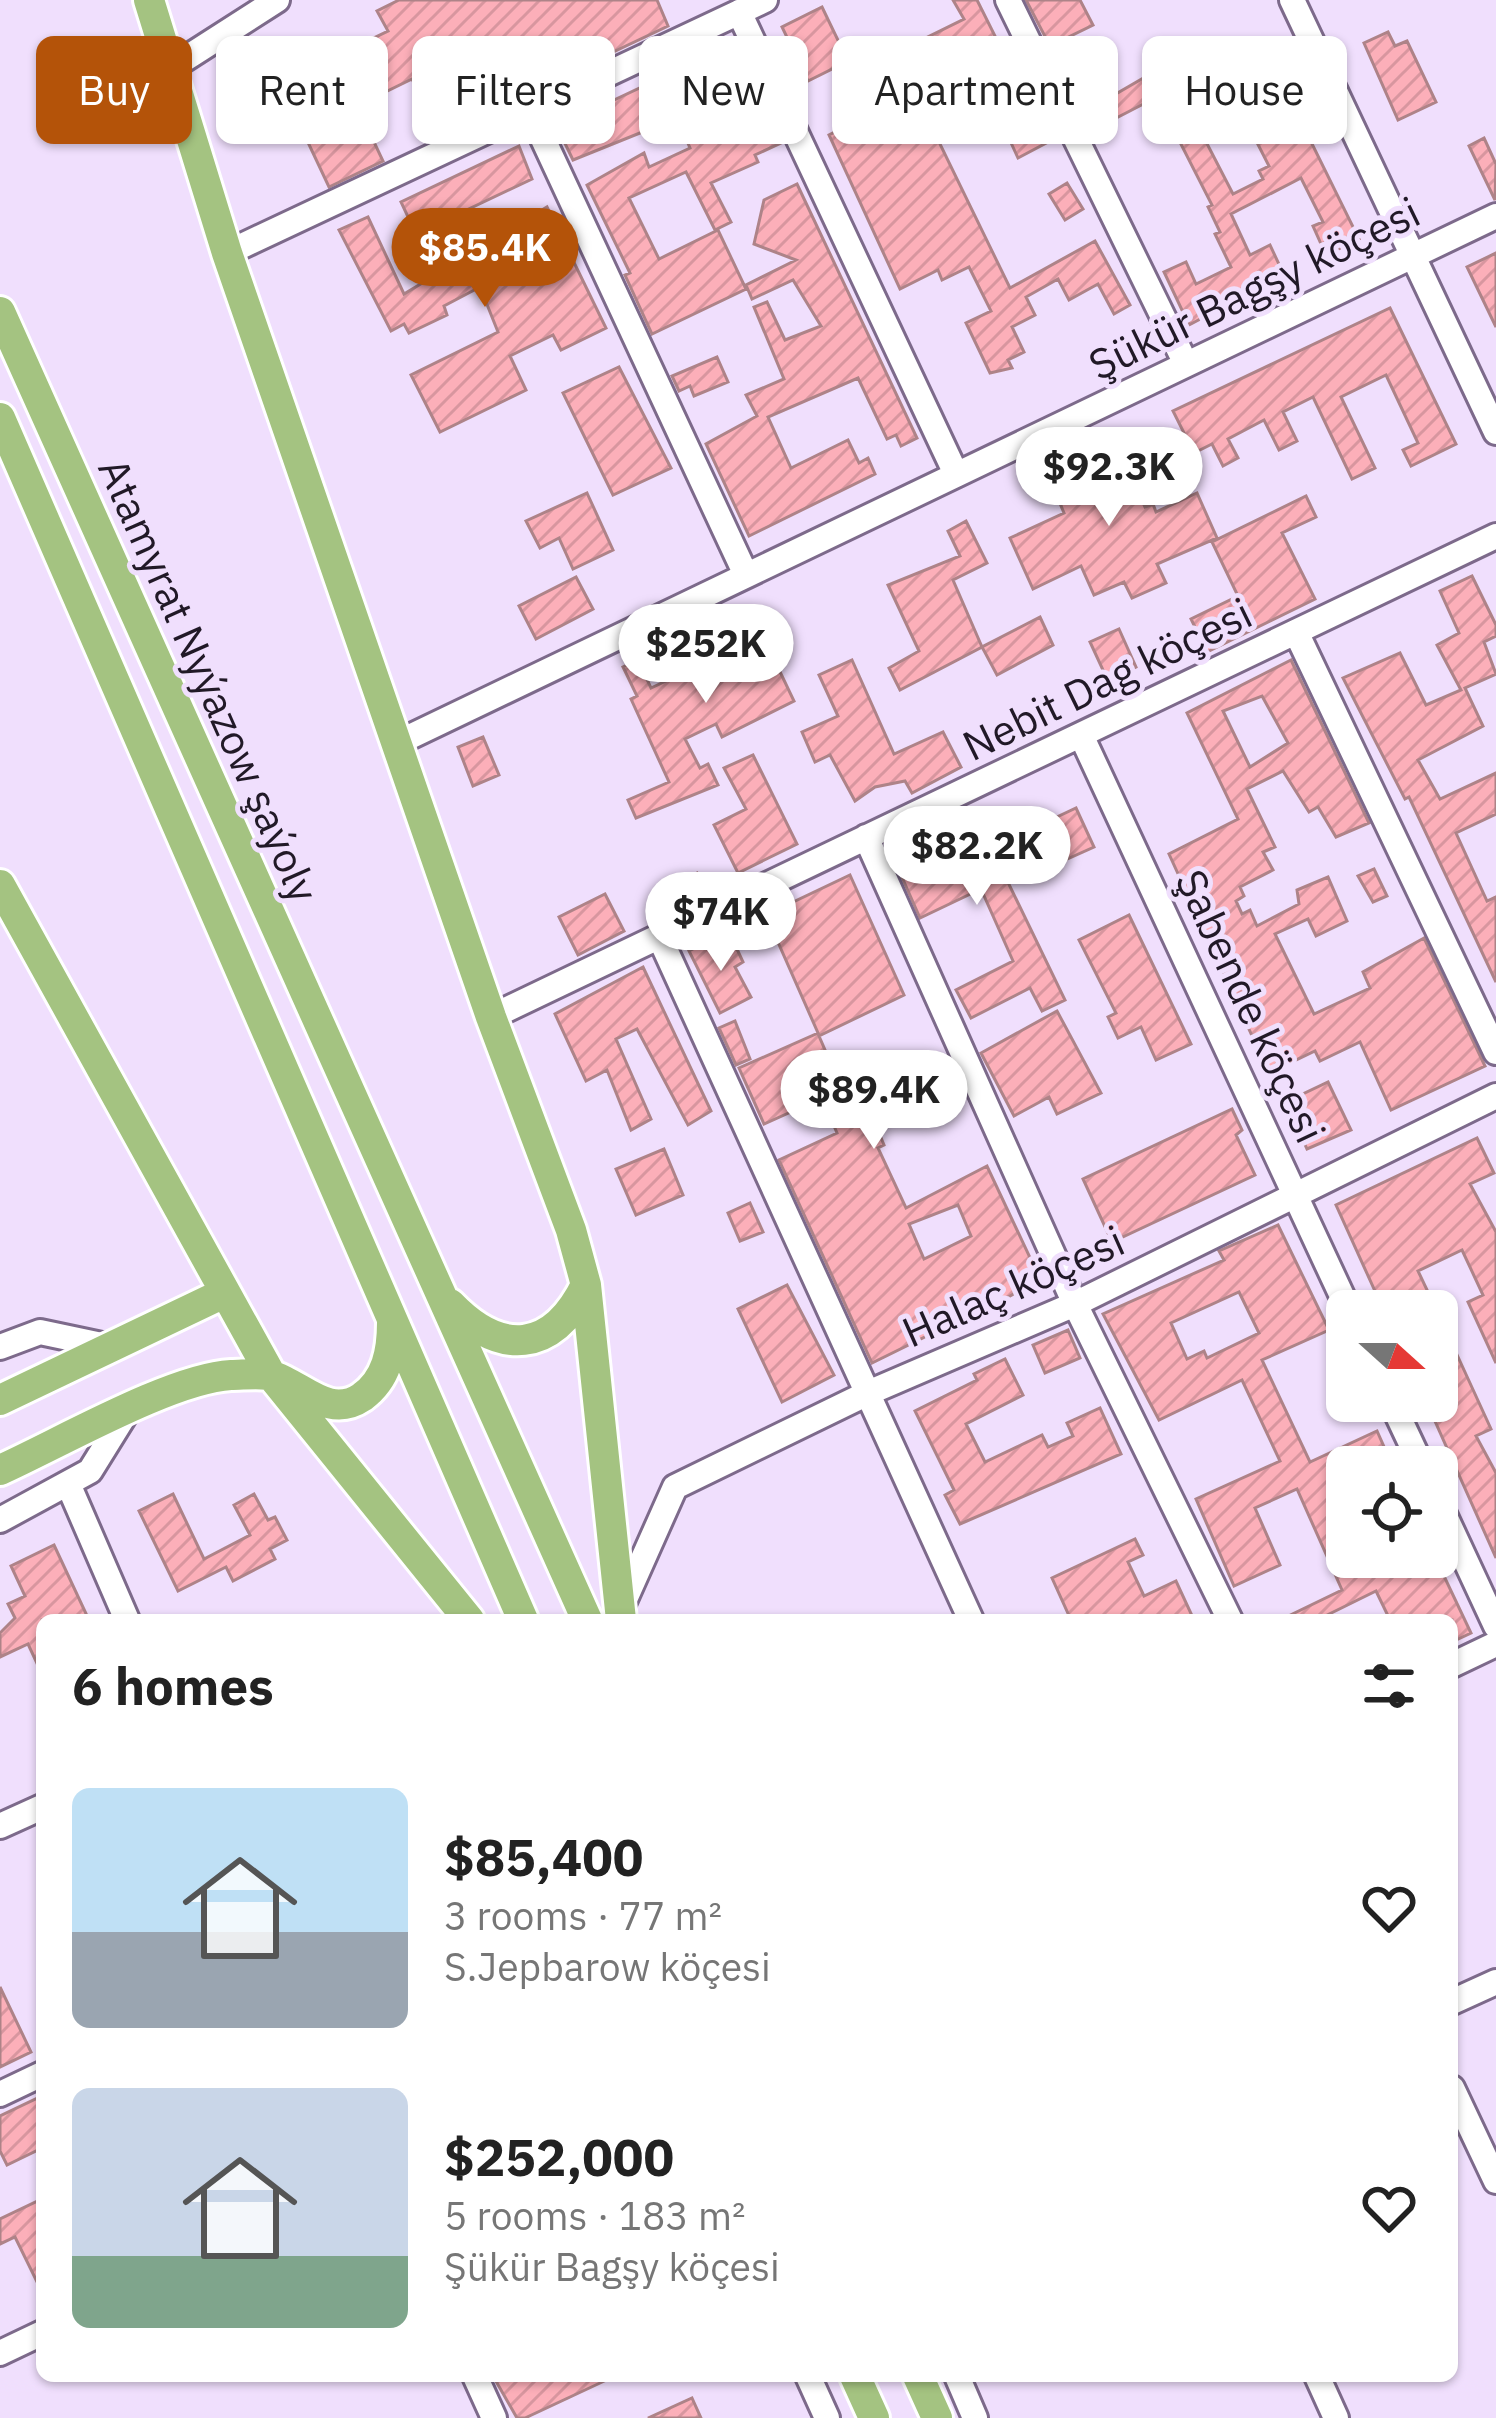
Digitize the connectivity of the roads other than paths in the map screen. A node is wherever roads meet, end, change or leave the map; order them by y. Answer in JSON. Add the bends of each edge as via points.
{"nodes":[{"id":1,"x":149,"y":0,"type":"edge"},
{"id":2,"x":277,"y":0,"type":"edge"},
{"id":3,"x":765,"y":0,"type":"edge"},
{"id":4,"x":1008,"y":0,"type":"edge"},
{"id":5,"x":1292,"y":0,"type":"edge"},
{"id":6,"x":739,"y":13,"type":"junction"},
{"id":7,"x":163,"y":36,"type":"edge"},
{"id":8,"x":192,"y":54,"type":"edge"},
{"id":9,"x":615,"y":71,"type":"edge"},
{"id":10,"x":192,"y":130,"type":"edge"},
{"id":11,"x":460,"y":144,"type":"edge"},
{"id":12,"x":545,"y":144,"type":"edge"},
{"id":13,"x":1496,"y":216,"type":"edge"},
{"id":14,"x":227,"y":253,"type":"junction"},
{"id":15,"x":1413,"y":255,"type":"junction"},
{"id":16,"x":0,"y":312,"type":"edge"},
{"id":17,"x":1186,"y":364,"type":"junction"},
{"id":18,"x":0,"y":418,"type":"edge"},
{"id":19,"x":1496,"y":432,"type":"edge"},
{"id":20,"x":956,"y":474,"type":"junction"},
{"id":21,"x":1496,"y":536,"type":"edge"},
{"id":22,"x":746,"y":575,"type":"junction"},
{"id":23,"x":1296,"y":632,"type":"junction"},
{"id":24,"x":1081,"y":734,"type":"junction"},
{"id":25,"x":397,"y":743,"type":"junction"},
{"id":26,"x":866,"y":837,"type":"junction"},
{"id":27,"x":0,"y":885,"type":"edge"},
{"id":28,"x":659,"y":936,"type":"junction"},
{"id":29,"x":491,"y":1017,"type":"junction"},
{"id":30,"x":1496,"y":1052,"type":"edge"},
{"id":31,"x":1496,"y":1096,"type":"edge"},
{"id":32,"x":1297,"y":1198,"type":"junction"},
{"id":33,"x":586,"y":1285,"type":"junction"},
{"id":34,"x":435,"y":1289,"type":"junction"},
{"id":35,"x":1339,"y":1290,"type":"edge"},
{"id":36,"x":222,"y":1294,"type":"junction"},
{"id":37,"x":1075,"y":1304,"type":"junction"},
{"id":38,"x":392,"y":1314,"type":"junction"},
{"id":39,"x":0,"y":1347,"type":"edge"},
{"id":40,"x":111,"y":1347,"type":"junction"},
{"id":41,"x":271,"y":1375,"type":"junction"},
{"id":42,"x":868,"y":1393,"type":"junction"},
{"id":43,"x":0,"y":1400,"type":"edge"},
{"id":44,"x":126,"y":1413,"type":"junction"},
{"id":45,"x":0,"y":1471,"type":"edge"},
{"id":46,"x":69,"y":1486,"type":"junction"},
{"id":47,"x":0,"y":1520,"type":"edge"},
{"id":48,"x":1458,"y":1544,"type":"edge"},
{"id":49,"x":124,"y":1614,"type":"edge"},
{"id":50,"x":464,"y":1614,"type":"edge"},
{"id":51,"x":521,"y":1614,"type":"edge"},
{"id":52,"x":584,"y":1614,"type":"edge"},
{"id":53,"x":623,"y":1614,"type":"edge"},
{"id":54,"x":968,"y":1614,"type":"edge"},
{"id":55,"x":1227,"y":1614,"type":"edge"},
{"id":56,"x":1496,"y":1626,"type":"edge"},
{"id":57,"x":1496,"y":1644,"type":"edge"},
{"id":58,"x":1458,"y":1662,"type":"edge"},
{"id":59,"x":36,"y":1811,"type":"edge"},
{"id":60,"x":0,"y":1826,"type":"edge"},
{"id":61,"x":1496,"y":1982,"type":"edge"},
{"id":62,"x":1458,"y":1999,"type":"edge"},
{"id":63,"x":36,"y":2077,"type":"edge"},
{"id":64,"x":0,"y":2094,"type":"edge"},
{"id":65,"x":1458,"y":2101,"type":"edge"},
{"id":66,"x":1496,"y":2181,"type":"edge"},
{"id":67,"x":36,"y":2336,"type":"edge"},
{"id":68,"x":0,"y":2353,"type":"edge"},
{"id":69,"x":478,"y":2382,"type":"edge"},
{"id":70,"x":811,"y":2382,"type":"edge"},
{"id":71,"x":858,"y":2382,"type":"edge"},
{"id":72,"x":921,"y":2382,"type":"edge"},
{"id":73,"x":960,"y":2382,"type":"edge"},
{"id":74,"x":1320,"y":2382,"type":"edge"},
{"id":75,"x":494,"y":2418,"type":"edge"},
{"id":76,"x":827,"y":2418,"type":"edge"},
{"id":77,"x":874,"y":2418,"type":"edge"},
{"id":78,"x":937,"y":2418,"type":"edge"},
{"id":79,"x":975,"y":2418,"type":"edge"},
{"id":80,"x":1336,"y":2418,"type":"edge"}],
"edges":[{"from":1,"to":7,"type":"main road"},
{"from":2,"to":8,"type":"street"},
{"from":3,"to":6,"type":"street"},
{"from":4,"to":17,"type":"street"},
{"from":5,"to":15,"type":"street"},
{"from":6,"to":9,"type":"street"},
{"from":6,"to":20,"type":"street"},
{"from":10,"to":14,"type":"main road"},
{"from":11,"to":14,"type":"street"},
{"from":12,"to":22,"type":"street"},
{"from":13,"to":15,"type":"street","name":"Şükür Bagşy köçesi"},
{"from":14,"to":25,"type":"main road"},
{"from":15,"to":17,"type":"street","name":"Şükür Bagşy köçesi"},
{"from":15,"to":19,"type":"street"},
{"from":16,"to":34,"type":"main road","name":"Atamyrat Nyýazow şaýoly"},
{"from":17,"to":20,"type":"street","name":"Şükür Bagşy köçesi"},
{"from":18,"to":38,"type":"main road","name":"Atamyrat Nyýazow şaýoly"},
{"from":20,"to":22,"type":"street","name":"Şükür Bagşy köçesi"},
{"from":21,"to":23,"type":"street","name":"Nebit Dag köçesi"},
{"from":22,"to":25,"type":"street","name":"Şükür Bagşy köçesi"},
{"from":23,"to":24,"type":"street","name":"Nebit Dag köçesi"},
{"from":23,"to":30,"type":"street"},
{"from":24,"to":26,"type":"street","name":"Nebit Dag köçesi"},
{"from":24,"to":32,"type":"street","name":"Şabende köçesi"},
{"from":25,"to":29,"type":"main road"},
{"from":26,"to":28,"type":"street","name":"Nebit Dag köçesi"},
{"from":26,"to":37,"type":"street"},
{"from":27,"to":36,"type":"main road"},
{"from":28,"to":29,"type":"street","name":"Nebit Dag köçesi"},
{"from":28,"to":42,"type":"street"},
{"from":29,"to":33,"type":"main road"},
{"from":31,"to":32,"type":"street","name":"Halaç köçesi"},
{"from":32,"to":35,"type":"street","name":"Şabende köçesi"},
{"from":32,"to":37,"type":"street","name":"Halaç köçesi"},
{"from":33,"to":34,"type":"main road","via":[[554,1328],[507,1341],[474,1329]]},
{"from":33,"to":53,"type":"main road"},
{"from":34,"to":52,"type":"main road","name":"Atamyrat Nyýazow şaýoly"},
{"from":36,"to":40,"type":"main road"},
{"from":36,"to":41,"type":"main road"},
{"from":37,"to":42,"type":"street","name":"Halaç köçesi"},
{"from":37,"to":55,"type":"street"},
{"from":38,"to":41,"type":"main road","via":[[392,1352],[360,1399],[335,1405]]},
{"from":38,"to":51,"type":"main road","name":"Atamyrat Nyýazow şaýoly"},
{"from":39,"to":40,"type":"street","via":[[40,1332]]},
{"from":40,"to":43,"type":"main road"},
{"from":41,"to":44,"type":"main road","via":[[224,1375]]},
{"from":41,"to":50,"type":"main road"},
{"from":42,"to":53,"type":"street","name":"Halaç köçesi","via":[[675,1487]]},
{"from":42,"to":54,"type":"street"},
{"from":44,"to":45,"type":"main road"},
{"from":44,"to":46,"type":"street","via":[[90,1471]]},
{"from":46,"to":47,"type":"street"},
{"from":46,"to":49,"type":"street"},
{"from":48,"to":56,"type":"street"},
{"from":57,"to":58,"type":"street"},
{"from":59,"to":60,"type":"street"},
{"from":61,"to":62,"type":"street"},
{"from":63,"to":64,"type":"street"},
{"from":65,"to":66,"type":"street"},
{"from":67,"to":68,"type":"street"},
{"from":69,"to":75,"type":"street"},
{"from":70,"to":76,"type":"street"},
{"from":71,"to":77,"type":"main road"},
{"from":72,"to":78,"type":"main road"},
{"from":73,"to":79,"type":"street"},
{"from":74,"to":80,"type":"street"}]}
